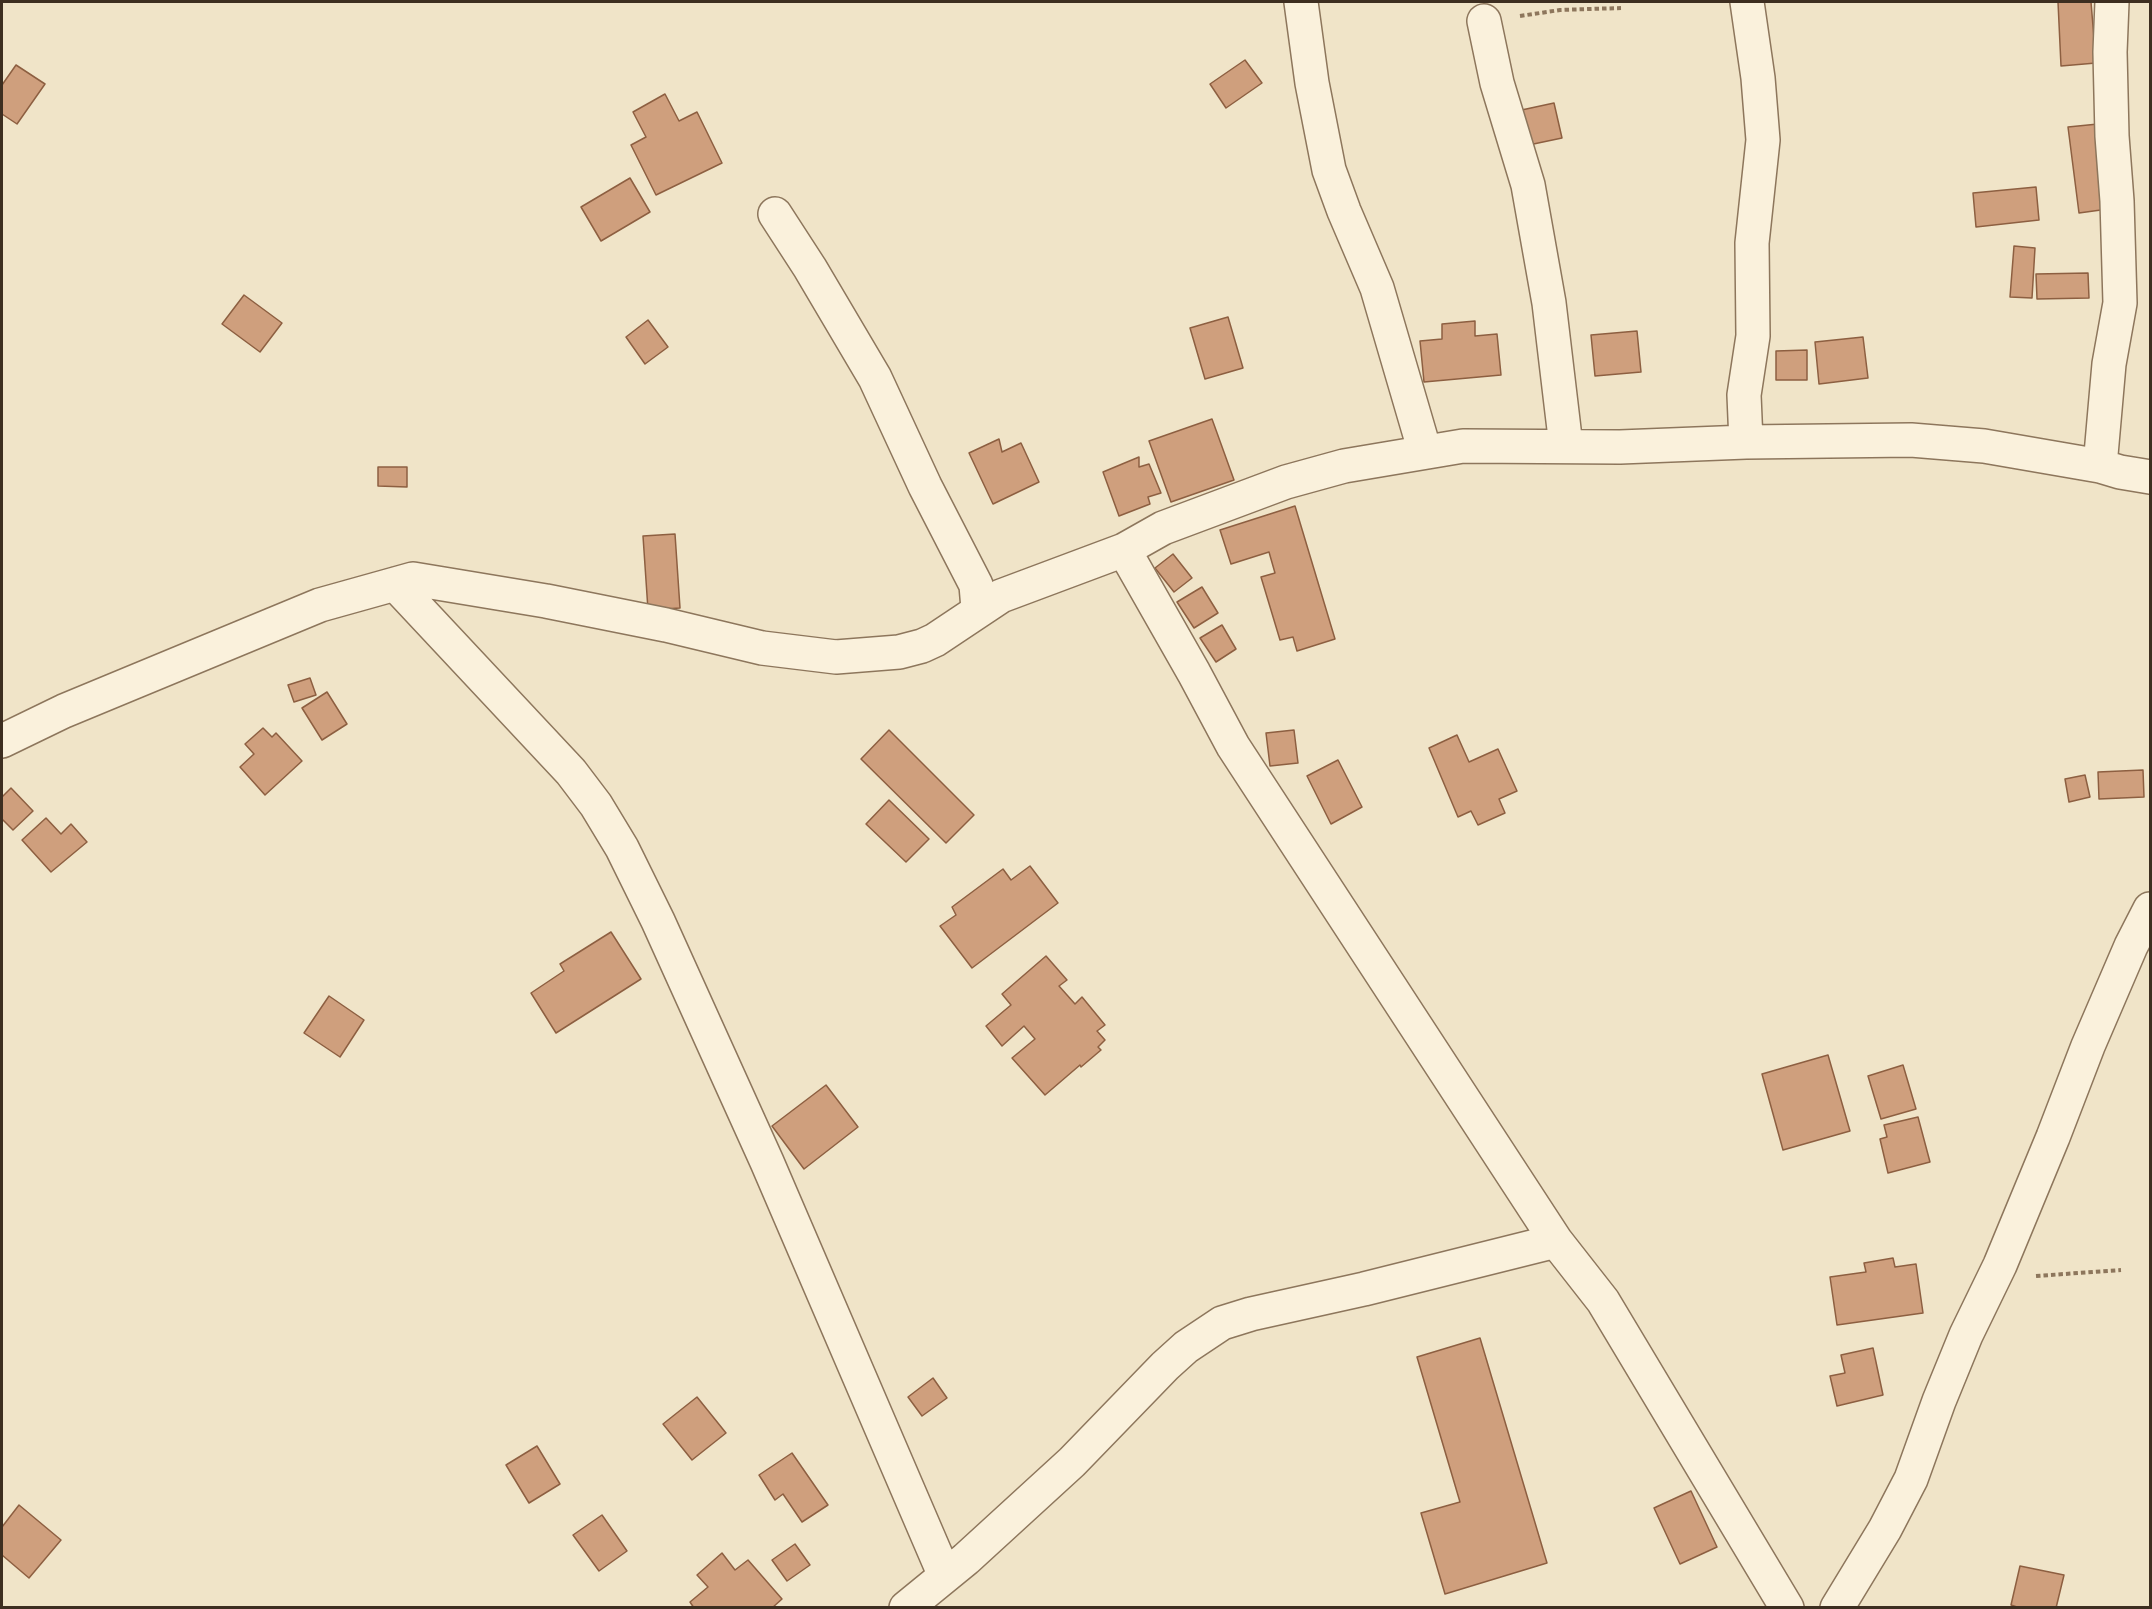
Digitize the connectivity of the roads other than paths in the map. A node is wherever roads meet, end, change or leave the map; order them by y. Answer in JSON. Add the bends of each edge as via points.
{"nodes":[{"id":1,"x":1301,"y":2,"type":"edge"},
{"id":2,"x":1747,"y":2,"type":"edge"},
{"id":3,"x":2112,"y":2,"type":"edge"},
{"id":4,"x":1484,"y":21,"type":"road end"},
{"id":5,"x":775,"y":214,"type":"dead end"},
{"id":6,"x":1746,"y":442,"type":"junction"},
{"id":7,"x":1566,"y":446,"type":"junction"},
{"id":8,"x":1425,"y":452,"type":"junction"},
{"id":9,"x":2100,"y":466,"type":"junction"},
{"id":10,"x":2151,"y":477,"type":"edge"},
{"id":11,"x":1124,"y":550,"type":"junction"},
{"id":12,"x":395,"y":584,"type":"junction"},
{"id":13,"x":978,"y":609,"type":"junction"},
{"id":14,"x":2,"y":741,"type":"edge"},
{"id":15,"x":2151,"y":909,"type":"edge"},
{"id":16,"x":1556,"y":1241,"type":"junction"},
{"id":17,"x":945,"y":1576,"type":"junction"},
{"id":18,"x":1840,"y":1606,"type":"edge"},
{"id":19,"x":906,"y":1608,"type":"edge"},
{"id":20,"x":1787,"y":1608,"type":"edge"}],
"edges":[{"from":1,"to":8,"type":"street","via":[[1329,170],[1377,288]]},
{"from":2,"to":6,"type":"street","via":[[1763,140],[1752,243],[1752,336],[1744,395]]},
{"from":3,"to":9,"type":"street","via":[[2112,136],[2120,303],[2109,364]]},
{"from":4,"to":7,"type":"street","via":[[1497,83],[1528,185],[1549,303]]},
{"from":5,"to":13,"type":"street","via":[[875,378],[976,585]]},
{"from":6,"to":7,"type":"street"},
{"from":6,"to":9,"type":"street","via":[[1947,442]]},
{"from":7,"to":8,"type":"street","via":[[1463,446]]},
{"from":8,"to":11,"type":"street","via":[[1344,466],[1286,482],[1163,528]]},
{"from":9,"to":10,"type":"street"},
{"from":11,"to":13,"type":"street","via":[[1001,596]]},
{"from":11,"to":16,"type":"street","via":[[1233,746]]},
{"from":12,"to":13,"type":"street","via":[[413,579],[546,601],[762,648],[836,657],[899,652],[922,646]]},
{"from":12,"to":14,"type":"street","via":[[320,605],[64,711]]},
{"from":12,"to":17,"type":"street","via":[[571,772],[622,848],[722,1059]]},
{"from":15,"to":18,"type":"street","via":[[2131,946],[1966,1335],[1911,1479]]},
{"from":16,"to":17,"type":"street","via":[[1222,1323],[1165,1366],[1072,1462]]},
{"from":16,"to":20,"type":"street","via":[[1603,1300]]},
{"from":17,"to":19,"type":"street"}]}
